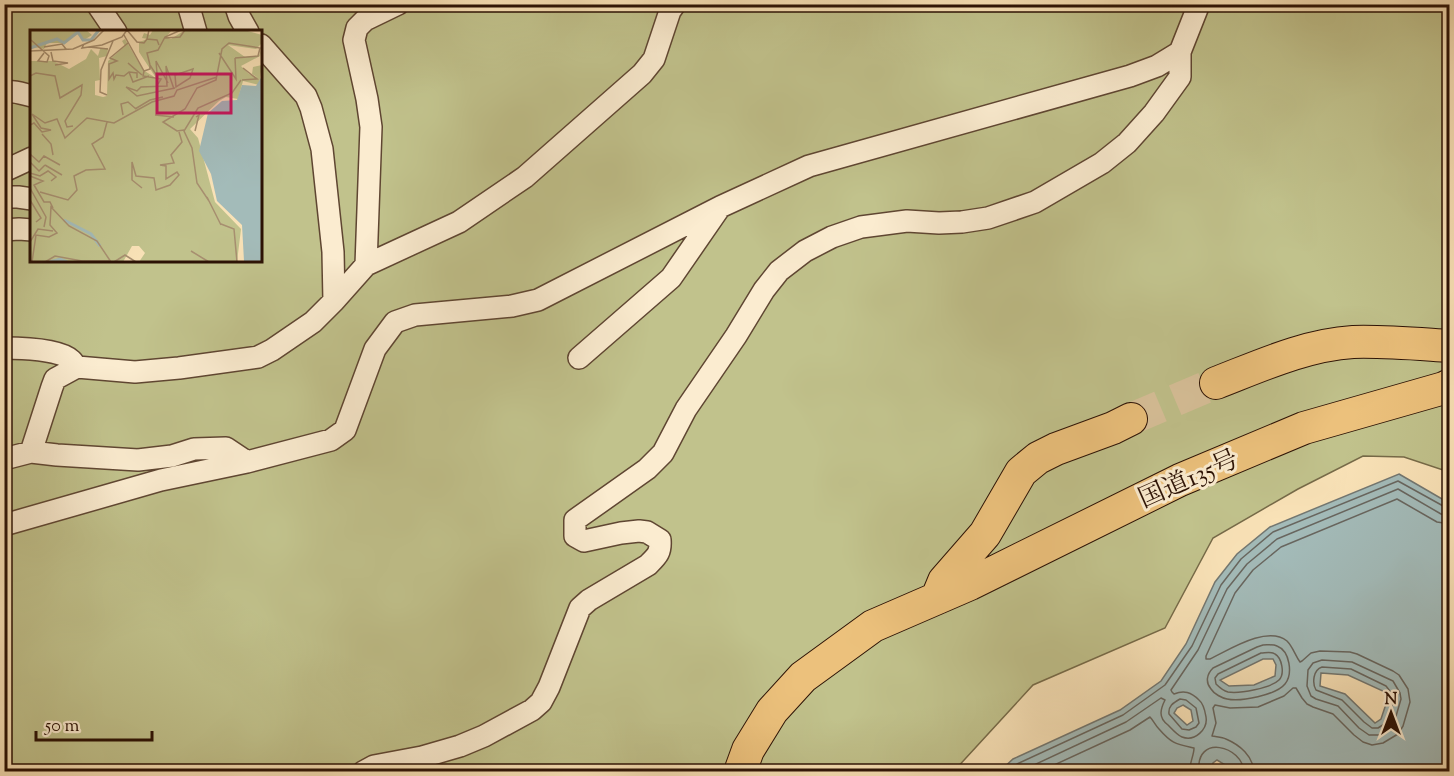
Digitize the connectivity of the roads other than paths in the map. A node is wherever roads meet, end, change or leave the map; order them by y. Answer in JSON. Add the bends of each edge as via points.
{"nodes":[{"id":1,"x":97,"y":4,"type":"edge"},
{"id":2,"x":188,"y":4,"type":"edge"},
{"id":3,"x":234,"y":4,"type":"edge"},
{"id":4,"x":398,"y":4,"type":"edge"},
{"id":5,"x":675,"y":4,"type":"edge"},
{"id":6,"x":1199,"y":4,"type":"edge"},
{"id":7,"x":115,"y":30,"type":"edge"},
{"id":8,"x":195,"y":30,"type":"edge"},
{"id":9,"x":247,"y":30,"type":"edge"},
{"id":10,"x":262,"y":46,"type":"edge"},
{"id":11,"x":1180,"y":52,"type":"junction"},
{"id":12,"x":4,"y":92,"type":"edge"},
{"id":13,"x":30,"y":96,"type":"edge"},
{"id":14,"x":30,"y":159,"type":"edge"},
{"id":15,"x":4,"y":171,"type":"edge"},
{"id":16,"x":4,"y":197,"type":"edge"},
{"id":17,"x":30,"y":199,"type":"edge"},
{"id":18,"x":720,"y":207,"type":"junction"},
{"id":19,"x":4,"y":230,"type":"edge"},
{"id":20,"x":30,"y":230,"type":"edge"},
{"id":21,"x":366,"y":265,"type":"junction"},
{"id":22,"x":334,"y":301,"type":"junction"},
{"id":23,"x":1449,"y":346,"type":"edge"},
{"id":24,"x":4,"y":348,"type":"edge"},
{"id":25,"x":579,"y":358,"type":"dead end"},
{"id":26,"x":77,"y":368,"type":"junction"},
{"id":27,"x":1216,"y":382,"type":"tunnel mouth"},
{"id":28,"x":1449,"y":385,"type":"edge"},
{"id":29,"x":1131,"y":419,"type":"tunnel mouth"},
{"id":30,"x":30,"y":452,"type":"junction"},
{"id":31,"x":4,"y":459,"type":"edge"},
{"id":32,"x":247,"y":462,"type":"junction"},
{"id":33,"x":4,"y":525,"type":"edge"},
{"id":34,"x":938,"y":598,"type":"junction"},
{"id":35,"x":363,"y":771,"type":"edge"},
{"id":36,"x":740,"y":771,"type":"edge"}],
"edges":[{"from":1,"to":7,"type":"street"},
{"from":2,"to":8,"type":"street"},
{"from":3,"to":9,"type":"street"},
{"from":4,"to":21,"type":"street","via":[[365,20],[357,28],[354,40],[371,127]]},
{"from":5,"to":21,"type":"street","via":[[654,59],[642,74],[525,177],[459,222]]},
{"from":6,"to":11,"type":"street"},
{"from":10,"to":22,"type":"street","via":[[306,96],[311,108],[322,149]]},
{"from":11,"to":18,"type":"street","via":[[1130,76],[809,166]]},
{"from":11,"to":35,"type":"street","via":[[1180,77],[1127,143],[1102,163],[1035,202],[988,218],[962,222],[907,221],[861,227],[805,251],[779,271],[686,409],[663,453],[647,469],[575,520],[575,536],[584,541],[647,532],[660,540],[661,549],[648,565],[580,608],[541,702],[460,746]]},
{"from":12,"to":13,"type":"street"},
{"from":14,"to":15,"type":"street"},
{"from":16,"to":17,"type":"street"},
{"from":18,"to":25,"type":"street","via":[[671,278]]},
{"from":18,"to":32,"type":"street","via":[[538,300],[415,315],[395,322],[375,349],[345,429],[331,440]]},
{"from":19,"to":20,"type":"street"},
{"from":21,"to":22,"type":"street"},
{"from":22,"to":26,"type":"street","via":[[313,322],[258,357],[135,372]]},
{"from":23,"to":27,"type":"highway","via":[[1353,342],[1322,346]]},
{"from":24,"to":26,"type":"street","via":[[63,355]]},
{"from":26,"to":30,"type":"street","via":[[51,387]]},
{"from":28,"to":34,"type":"highway","name":"国道135号","via":[[1304,428],[1180,480]]},
{"from":29,"to":34,"type":"highway","via":[[1056,449],[1021,472],[985,534],[944,581]]},
{"from":30,"to":31,"type":"street"},
{"from":30,"to":32,"type":"street","via":[[138,460],[194,449],[226,448]]},
{"from":32,"to":33,"type":"street","via":[[161,480]]},
{"from":34,"to":36,"type":"highway","name":"国道135号","via":[[873,626],[803,677],[772,711]]}]}
